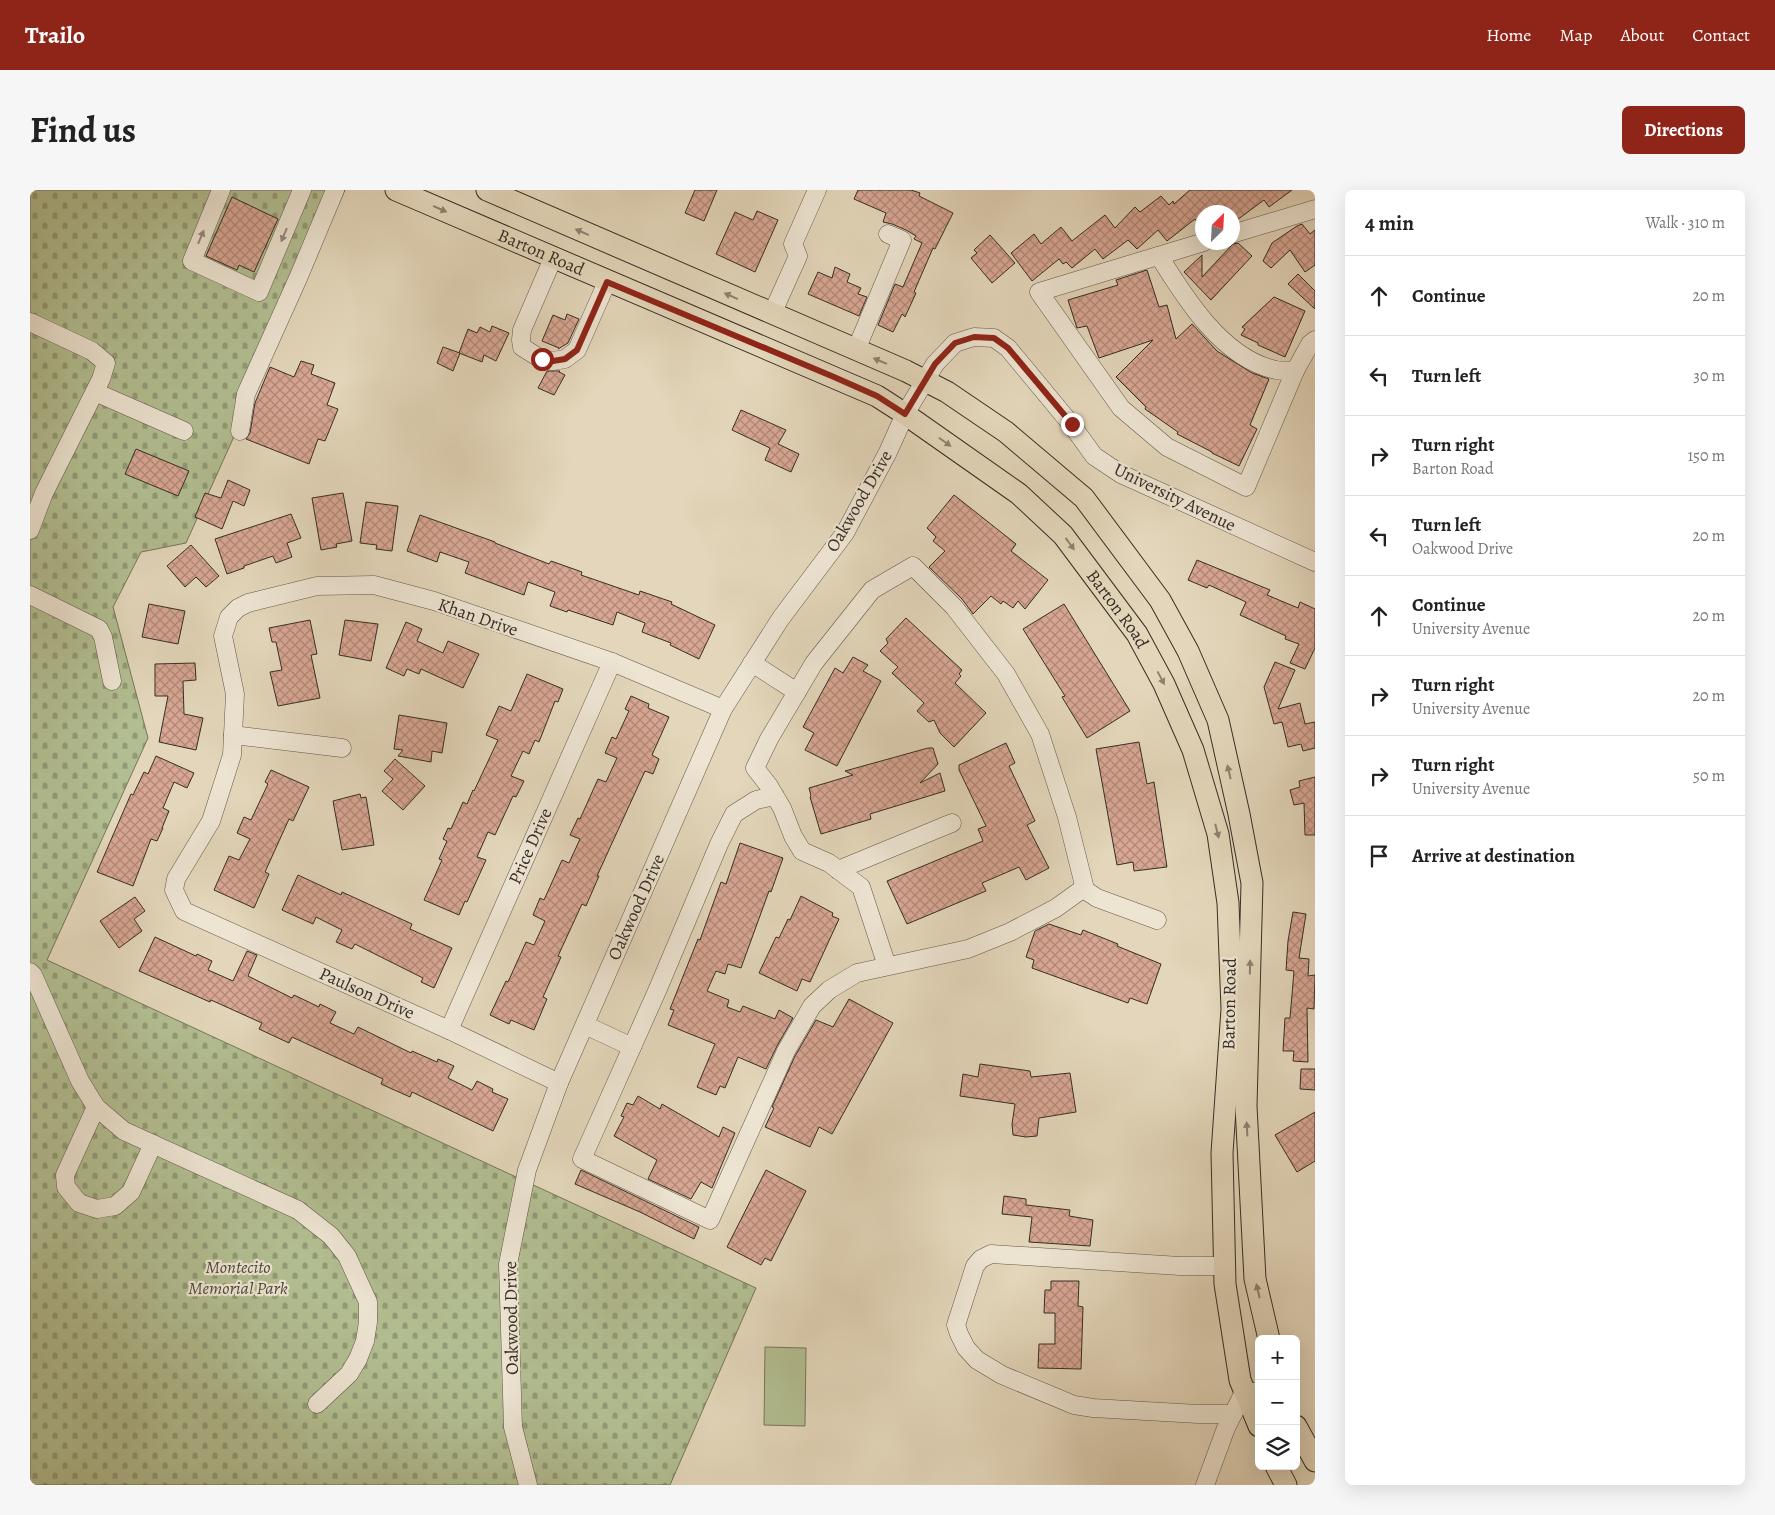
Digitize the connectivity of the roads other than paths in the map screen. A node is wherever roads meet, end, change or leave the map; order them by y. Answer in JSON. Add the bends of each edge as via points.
{"nodes":[{"id":1,"x":221,"y":190,"type":"edge"},
{"id":2,"x":302,"y":190,"type":"edge"},
{"id":3,"x":335,"y":190,"type":"edge"},
{"id":4,"x":396,"y":190,"type":"edge"},
{"id":5,"x":487,"y":190,"type":"edge"},
{"id":6,"x":817,"y":190,"type":"edge"},
{"id":7,"x":1315,"y":209,"type":"edge"},
{"id":8,"x":1240,"y":232,"type":"edge"},
{"id":9,"x":888,"y":234,"type":"dead end"},
{"id":10,"x":1195,"y":245,"type":"edge"},
{"id":11,"x":1159,"y":256,"type":"junction"},
{"id":12,"x":554,"y":258,"type":"junction"},
{"id":13,"x":607,"y":282,"type":"junction"},
{"id":14,"x":772,"y":314,"type":"junction"},
{"id":15,"x":30,"y":322,"type":"edge"},
{"id":16,"x":1315,"y":340,"type":"edge"},
{"id":17,"x":856,"y":350,"type":"junction"},
{"id":18,"x":1295,"y":371,"type":"junction"},
{"id":19,"x":925,"y":380,"type":"junction"},
{"id":20,"x":95,"y":392,"type":"junction"},
{"id":21,"x":905,"y":414,"type":"junction"},
{"id":22,"x":184,"y":431,"type":"dead end"},
{"id":23,"x":240,"y":431,"type":"dead end"},
{"id":24,"x":30,"y":530,"type":"edge"},
{"id":25,"x":1315,"y":562,"type":"edge"},
{"id":26,"x":30,"y":595,"type":"edge"},
{"id":27,"x":612,"y":662,"type":"junction"},
{"id":28,"x":752,"y":663,"type":"junction"},
{"id":29,"x":112,"y":681,"type":"dead end"},
{"id":30,"x":797,"y":692,"type":"junction"},
{"id":31,"x":723,"y":709,"type":"junction"},
{"id":32,"x":233,"y":735,"type":"junction"},
{"id":33,"x":342,"y":748,"type":"dead end"},
{"id":34,"x":775,"y":796,"type":"junction"},
{"id":35,"x":952,"y":823,"type":"dead end"},
{"id":36,"x":838,"y":870,"type":"junction"},
{"id":37,"x":1082,"y":888,"type":"junction"},
{"id":38,"x":1157,"y":920,"type":"dead end"},
{"id":39,"x":887,"y":966,"type":"junction"},
{"id":40,"x":30,"y":972,"type":"edge"},
{"id":41,"x":585,"y":1025,"type":"junction"},
{"id":42,"x":449,"y":1030,"type":"junction"},
{"id":43,"x":632,"y":1046,"type":"junction"},
{"id":44,"x":559,"y":1083,"type":"junction"},
{"id":45,"x":96,"y":1107,"type":"junction"},
{"id":46,"x":154,"y":1144,"type":"junction"},
{"id":47,"x":1224,"y":1266,"type":"junction"},
{"id":48,"x":1268,"y":1335,"type":"edge"},
{"id":49,"x":1251,"y":1392,"type":"edge"},
{"id":50,"x":317,"y":1404,"type":"dead end"},
{"id":51,"x":1233,"y":1414,"type":"junction"},
{"id":52,"x":1259,"y":1425,"type":"edge"},
{"id":53,"x":1300,"y":1433,"type":"edge"},
{"id":54,"x":1315,"y":1461,"type":"edge"},
{"id":55,"x":1278,"y":1470,"type":"edge"},
{"id":56,"x":528,"y":1485,"type":"edge"},
{"id":57,"x":1205,"y":1485,"type":"edge"},
{"id":58,"x":1286,"y":1485,"type":"edge"}],
"edges":[{"from":2,"to":1,"type":"street","one_way":true,"via":[[258,292],[192,261]]},
{"from":3,"to":23,"type":"street","via":[[246,394]]},
{"from":4,"to":12,"type":"main road","name":"Barton Road","one_way":true},
{"from":14,"to":5,"type":"main road","name":"Barton Road","one_way":true},
{"from":6,"to":14,"type":"street","via":[[794,244],[798,256]]},
{"from":7,"to":8,"type":"street"},
{"from":9,"to":17,"type":"street","via":[[902,240]]},
{"from":10,"to":11,"type":"street"},
{"from":11,"to":18,"type":"street","via":[[1200,316],[1220,338],[1262,365]]},
{"from":11,"to":18,"type":"street","via":[[1039,292],[1121,408],[1167,447],[1246,487]]},
{"from":12,"to":13,"type":"main road","name":"Barton Road"},
{"from":12,"to":13,"type":"street","via":[[520,340],[522,347],[542,359],[565,359],[577,350]]},
{"from":13,"to":21,"type":"main road","name":"Barton Road","via":[[877,396]]},
{"from":14,"to":17,"type":"main road","name":"Barton Road"},
{"from":15,"to":20,"type":"street","via":[[92,351],[106,363]]},
{"from":16,"to":18,"type":"street"},
{"from":19,"to":17,"type":"main road","name":"Barton Road","one_way":true},
{"from":19,"to":21,"type":"street","name":"Oakwood Drive"},
{"from":19,"to":25,"type":"street","name":"University Avenue","via":[[955,343],[974,337],[994,338],[1008,348],[1072,424],[1094,456],[1121,474]]},
{"from":48,"to":19,"type":"main road","name":"Barton Road","one_way":true,"via":[[1255,1279],[1246,1106],[1252,883],[1218,720],[1188,651],[1160,600],[1084,498],[1006,432]]},
{"from":20,"to":22,"type":"street"},
{"from":20,"to":24,"type":"street","via":[[44,493]]},
{"from":21,"to":28,"type":"street","name":"Oakwood Drive","via":[[845,533],[781,618]]},
{"from":21,"to":47,"type":"main road","name":"Barton Road","one_way":true,"via":[[1019,494],[1063,534],[1137,634],[1164,684],[1193,750],[1218,834],[1228,903],[1232,1009],[1222,1153]]},
{"from":26,"to":29,"type":"street","via":[[99,628]]},
{"from":27,"to":31,"type":"street","name":"Khan Drive"},
{"from":27,"to":32,"type":"street","name":"Khan Drive","via":[[434,601],[374,585],[317,586],[248,603],[229,617],[222,636],[235,694]]},
{"from":27,"to":42,"type":"street","name":"Price Drive"},
{"from":28,"to":30,"type":"street"},
{"from":28,"to":31,"type":"street","name":"Oakwood Drive"},
{"from":30,"to":34,"type":"street","via":[[754,768]]},
{"from":30,"to":37,"type":"street","via":[[814,663],[872,590],[913,566],[954,607],[1006,674],[1040,734],[1067,817],[1084,885]]},
{"from":31,"to":41,"type":"street","name":"Oakwood Drive"},
{"from":32,"to":33,"type":"street"},
{"from":32,"to":42,"type":"street","name":"Paulson Drive","via":[[232,755],[211,821],[176,879],[174,890],[184,911]]},
{"from":34,"to":36,"type":"street","via":[[802,851]]},
{"from":34,"to":43,"type":"street","via":[[756,800],[734,814],[718,844]]},
{"from":35,"to":36,"type":"street"},
{"from":36,"to":39,"type":"street","via":[[861,887]]},
{"from":37,"to":38,"type":"street","via":[[1097,898]]},
{"from":37,"to":39,"type":"street","via":[[1056,908],[976,946]]},
{"from":39,"to":43,"type":"street","via":[[857,972],[829,990],[812,1006],[786,1051],[710,1220],[582,1159]]},
{"from":40,"to":45,"type":"street","via":[[80,1082]]},
{"from":41,"to":43,"type":"street"},
{"from":41,"to":44,"type":"street","name":"Oakwood Drive"},
{"from":42,"to":44,"type":"street","name":"Paulson Drive"},
{"from":44,"to":56,"type":"street","name":"Oakwood Drive","via":[[527,1170],[508,1264],[513,1427]]},
{"from":45,"to":46,"type":"street","via":[[124,1131]]},
{"from":45,"to":46,"type":"street","via":[[65,1175],[66,1187],[79,1203],[97,1209],[115,1206],[132,1192]]},
{"from":46,"to":50,"type":"street","via":[[298,1210],[332,1236],[347,1256],[368,1302],[365,1341],[349,1374]]},
{"from":47,"to":49,"type":"main road","name":"Barton Road","via":[[1240,1380]]},
{"from":47,"to":51,"type":"street","via":[[991,1254],[975,1266],[956,1325],[966,1348],[977,1360],[1002,1376],[1074,1406]]},
{"from":49,"to":51,"type":"street"},
{"from":49,"to":52,"type":"main road","name":"Barton Road"},
{"from":51,"to":57,"type":"street"},
{"from":53,"to":54,"type":"main road"},
{"from":55,"to":58,"type":"main road"}]}
